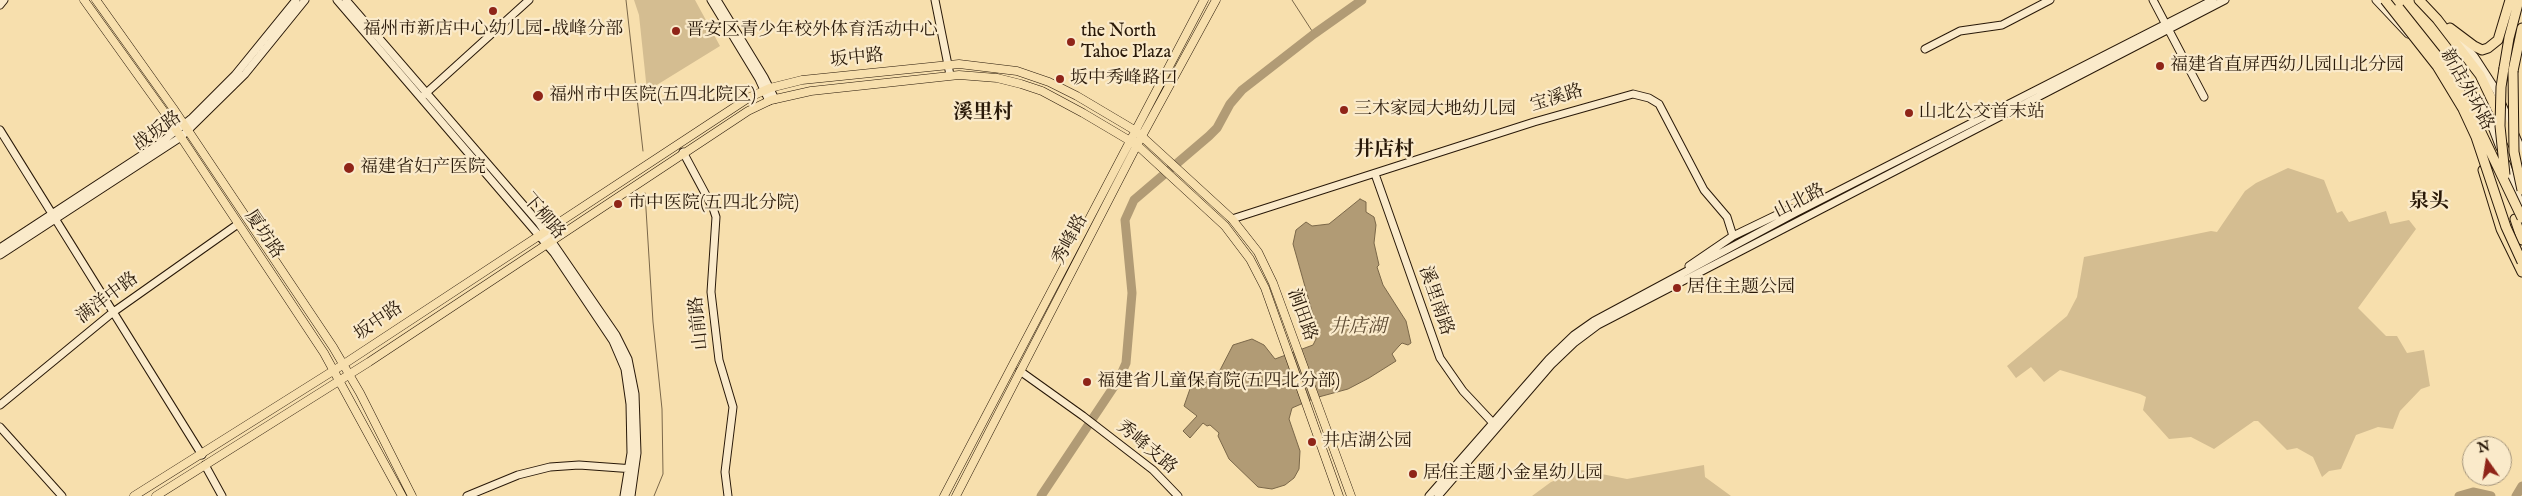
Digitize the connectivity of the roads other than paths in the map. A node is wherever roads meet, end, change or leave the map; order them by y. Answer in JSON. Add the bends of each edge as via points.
{"nodes":[{"id":1,"x":4,"y":0,"type":"edge"},
{"id":2,"x":84,"y":0,"type":"edge"},
{"id":3,"x":96,"y":0,"type":"edge"},
{"id":4,"x":296,"y":0,"type":"edge"},
{"id":5,"x":305,"y":0,"type":"edge"},
{"id":6,"x":336,"y":0,"type":"edge"},
{"id":7,"x":346,"y":0,"type":"edge"},
{"id":8,"x":529,"y":0,"type":"edge"},
{"id":9,"x":711,"y":0,"type":"edge"},
{"id":10,"x":717,"y":0,"type":"edge"},
{"id":11,"x":935,"y":0,"type":"edge"},
{"id":12,"x":1204,"y":0,"type":"edge"},
{"id":13,"x":1216,"y":0,"type":"edge"},
{"id":14,"x":2050,"y":0,"type":"edge"},
{"id":15,"x":2154,"y":0,"type":"edge"},
{"id":16,"x":2213,"y":0,"type":"edge"},
{"id":17,"x":2225,"y":0,"type":"edge"},
{"id":18,"x":2376,"y":0,"type":"edge"},
{"id":19,"x":2385,"y":0,"type":"edge"},
{"id":20,"x":2393,"y":0,"type":"edge"},
{"id":21,"x":2419,"y":0,"type":"edge"},
{"id":22,"x":2510,"y":0,"type":"edge"},
{"id":23,"x":2520,"y":0,"type":"edge"},
{"id":24,"x":0,"y":5,"type":"edge"},
{"id":25,"x":2437,"y":19,"type":"junction"},
{"id":26,"x":2167,"y":26,"type":"junction"},
{"id":27,"x":2522,"y":28,"type":"edge"},
{"id":28,"x":1925,"y":49,"type":"dead end"},
{"id":29,"x":2437,"y":61,"type":"junction"},
{"id":30,"x":949,"y":64,"type":"junction"},
{"id":31,"x":950,"y":75,"type":"junction"},
{"id":32,"x":767,"y":89,"type":"junction"},
{"id":33,"x":423,"y":96,"type":"junction"},
{"id":34,"x":2204,"y":97,"type":"dead end"},
{"id":35,"x":772,"y":100,"type":"junction"},
{"id":36,"x":186,"y":127,"type":"junction"},
{"id":37,"x":0,"y":130,"type":"edge"},
{"id":38,"x":1139,"y":133,"type":"junction"},
{"id":39,"x":178,"y":134,"type":"junction"},
{"id":40,"x":1134,"y":142,"type":"junction"},
{"id":41,"x":2522,"y":151,"type":"edge"},
{"id":42,"x":683,"y":152,"type":"junction"},
{"id":43,"x":2480,"y":157,"type":"joint"},
{"id":44,"x":2522,"y":163,"type":"edge"},
{"id":45,"x":1375,"y":174,"type":"junction"},
{"id":46,"x":2522,"y":190,"type":"edge"},
{"id":47,"x":2522,"y":207,"type":"edge"},
{"id":48,"x":1803,"y":208,"type":"junction"},
{"id":49,"x":53,"y":217,"type":"junction"},
{"id":50,"x":1232,"y":218,"type":"junction"},
{"id":51,"x":2522,"y":218,"type":"edge"},
{"id":52,"x":238,"y":224,"type":"junction"},
{"id":53,"x":541,"y":232,"type":"junction"},
{"id":54,"x":1733,"y":236,"type":"junction"},
{"id":55,"x":2522,"y":240,"type":"edge"},
{"id":56,"x":549,"y":242,"type":"junction"},
{"id":57,"x":0,"y":248,"type":"edge"},
{"id":58,"x":0,"y":254,"type":"edge"},
{"id":59,"x":2522,"y":262,"type":"edge"},
{"id":60,"x":2522,"y":272,"type":"edge"},
{"id":61,"x":1655,"y":288,"type":"junction"},
{"id":62,"x":112,"y":313,"type":"junction"},
{"id":63,"x":344,"y":364,"type":"junction"},
{"id":64,"x":334,"y":370,"type":"junction"},
{"id":65,"x":1020,"y":371,"type":"junction"},
{"id":66,"x":350,"y":374,"type":"junction"},
{"id":67,"x":340,"y":380,"type":"junction"},
{"id":68,"x":0,"y":405,"type":"edge"},
{"id":69,"x":1493,"y":423,"type":"junction"},
{"id":70,"x":0,"y":427,"type":"edge"},
{"id":71,"x":202,"y":455,"type":"junction"},
{"id":72,"x":205,"y":465,"type":"junction"},
{"id":73,"x":632,"y":469,"type":"junction"},
{"id":74,"x":62,"y":496,"type":"edge"},
{"id":75,"x":134,"y":496,"type":"edge"},
{"id":76,"x":156,"y":496,"type":"edge"},
{"id":77,"x":222,"y":496,"type":"edge"},
{"id":78,"x":402,"y":496,"type":"edge"},
{"id":79,"x":412,"y":496,"type":"edge"},
{"id":80,"x":468,"y":496,"type":"edge"},
{"id":81,"x":624,"y":496,"type":"edge"},
{"id":82,"x":631,"y":496,"type":"edge"},
{"id":83,"x":728,"y":496,"type":"edge"},
{"id":84,"x":944,"y":496,"type":"edge"},
{"id":85,"x":956,"y":496,"type":"edge"},
{"id":86,"x":1178,"y":496,"type":"edge"},
{"id":87,"x":1339,"y":496,"type":"edge"},
{"id":88,"x":1351,"y":496,"type":"edge"},
{"id":89,"x":1429,"y":496,"type":"edge"},
{"id":90,"x":1438,"y":496,"type":"edge"}],
"edges":[{"from":1,"to":24,"type":"main road"},
{"from":2,"to":39,"type":"main road","name":"厦坊路"},
{"from":3,"to":36,"type":"main road","name":"厦坊路"},
{"from":4,"to":36,"type":"main road","name":"战坂路","via":[[235,75]]},
{"from":5,"to":36,"type":"main road","name":"战坂路","via":[[245,74]]},
{"from":6,"to":33,"type":"main road","name":"下柳路"},
{"from":7,"to":33,"type":"main road","name":"下柳路"},
{"from":8,"to":33,"type":"main road"},
{"from":9,"to":32,"type":"main road"},
{"from":10,"to":32,"type":"main road"},
{"from":11,"to":30,"type":"main road"},
{"from":12,"to":38,"type":"main road"},
{"from":13,"to":38,"type":"main road","name":"秀峰路"},
{"from":14,"to":28,"type":"main road","via":[[2002,25],[1960,31]]},
{"from":15,"to":26,"type":"main road"},
{"from":16,"to":26,"type":"main road","name":"山北路"},
{"from":17,"to":26,"type":"main road","name":"山北路"},
{"from":18,"to":29,"type":"main road"},
{"from":19,"to":59,"type":"highway","name":"新店外环路","bridge":true,"via":[[2437,66],[2463,109]]},
{"from":20,"to":51,"type":"highway","name":"新店外环路","bridge":true,"via":[[2442,62],[2464,99]]},
{"from":21,"to":25,"type":"highway"},
{"from":22,"to":25,"type":"highway","via":[[2498,40],[2482,50]]},
{"from":23,"to":55,"type":"highway","bridge":true,"via":[[2508,38],[2501,87],[2500,126],[2504,168]]},
{"from":25,"to":41,"type":"main road","via":[[2474,56],[2490,80]]},
{"from":25,"to":44,"type":"highway","via":[[2480,75]]},
{"from":26,"to":34,"type":"main road"},
{"from":26,"to":48,"type":"main road","name":"山北路"},
{"from":26,"to":90,"type":"main road","name":"山北路","via":[[1598,324],[1551,365]]},
{"from":27,"to":46,"type":"highway","bridge":true,"via":[[2513,71],[2512,98],[2514,152]]},
{"from":29,"to":43,"type":"main road","via":[[2465,94]]},
{"from":29,"to":47,"type":"main road","via":[[2464,82],[2489,119]]},
{"from":30,"to":31,"type":"main road"},
{"from":30,"to":32,"type":"main road","name":"坂中路","via":[[820,78]]},
{"from":30,"to":38,"type":"main road","name":"坂中路","via":[[1008,69],[1041,79]]},
{"from":31,"to":35,"type":"main road","name":"坂中路","via":[[823,89]]},
{"from":31,"to":40,"type":"main road","name":"坂中路","via":[[997,78],[1034,88]]},
{"from":32,"to":35,"type":"main road"},
{"from":32,"to":53,"type":"main road","name":"坂中路","via":[[736,105]]},
{"from":33,"to":53,"type":"main road","name":"下柳路"},
{"from":35,"to":42,"type":"main road","name":"坂中路","via":[[737,117]]},
{"from":36,"to":39,"type":"main road","name":"战坂路"},
{"from":36,"to":63,"type":"main road","name":"厦坊路"},
{"from":37,"to":49,"type":"main road"},
{"from":38,"to":40,"type":"main road","name":"秀峰路"},
{"from":38,"to":50,"type":"main road","name":"涧田路"},
{"from":39,"to":49,"type":"main road","name":"战坂路"},
{"from":39,"to":52,"type":"main road","name":"厦坊路"},
{"from":40,"to":65,"type":"main road","name":"秀峰路"},
{"from":40,"to":84,"type":"main road","name":"秀峰路"},
{"from":40,"to":87,"type":"main road","name":"涧田路","via":[[1219,220],[1256,268]]},
{"from":42,"to":56,"type":"main road","name":"坂中路"},
{"from":42,"to":83,"type":"main road","name":"山前路","via":[[716,214],[711,292],[719,360],[733,407],[725,472]]},
{"from":43,"to":60,"type":"highway","via":[[2492,203]]},
{"from":45,"to":50,"type":"main road","name":"宝溪路"},
{"from":45,"to":54,"type":"main road","name":"宝溪路","via":[[1610,99],[1636,94],[1659,104],[1707,195],[1726,218]]},
{"from":45,"to":69,"type":"main road","name":"溪里南路","via":[[1441,362]]},
{"from":48,"to":54,"type":"main road","via":[[1789,209]]},
{"from":48,"to":61,"type":"main road","name":"山北路"},
{"from":49,"to":57,"type":"main road","name":"战坂路"},
{"from":49,"to":58,"type":"main road","name":"战坂路"},
{"from":49,"to":62,"type":"main road"},
{"from":50,"to":88,"type":"main road","name":"涧田路","via":[[1253,244],[1273,283]]},
{"from":52,"to":62,"type":"main road","name":"满洋中路"},
{"from":52,"to":64,"type":"main road","name":"厦坊路"},
{"from":53,"to":56,"type":"main road","name":"下柳路"},
{"from":53,"to":63,"type":"main road","name":"坂中路"},
{"from":54,"to":61,"type":"main road"},
{"from":56,"to":66,"type":"main road","name":"坂中路"},
{"from":56,"to":73,"type":"main road","name":"下柳路","via":[[600,319],[622,361],[630,404]]},
{"from":61,"to":69,"type":"main road","name":"山北路","via":[[1598,318],[1574,335]]},
{"from":62,"to":68,"type":"main road","name":"满洋中路"},
{"from":62,"to":71,"type":"main road"},
{"from":63,"to":64,"type":"main road","name":"坂中路"},
{"from":63,"to":66,"type":"main road","name":"厦坊路"},
{"from":64,"to":67,"type":"main road","name":"厦坊路"},
{"from":64,"to":71,"type":"main road","name":"坂中路"},
{"from":65,"to":85,"type":"main road","name":"秀峰路"},
{"from":65,"to":86,"type":"main road","name":"秀峰支路","via":[[1153,470]]},
{"from":66,"to":67,"type":"main road","name":"坂中路"},
{"from":66,"to":79,"type":"main road","name":"厦坊路"},
{"from":67,"to":72,"type":"main road","name":"坂中路"},
{"from":67,"to":78,"type":"main road","name":"厦坊路"},
{"from":69,"to":89,"type":"main road","name":"山北路"},
{"from":70,"to":74,"type":"main road"},
{"from":71,"to":75,"type":"main road","name":"坂中路"},
{"from":72,"to":76,"type":"main road","name":"坂中路"},
{"from":72,"to":77,"type":"main road"},
{"from":73,"to":80,"type":"main road","via":[[578,465],[550,467],[518,475]]},
{"from":73,"to":81,"type":"main road","name":"下柳路"},
{"from":73,"to":82,"type":"main road","name":"下柳路"}]}
